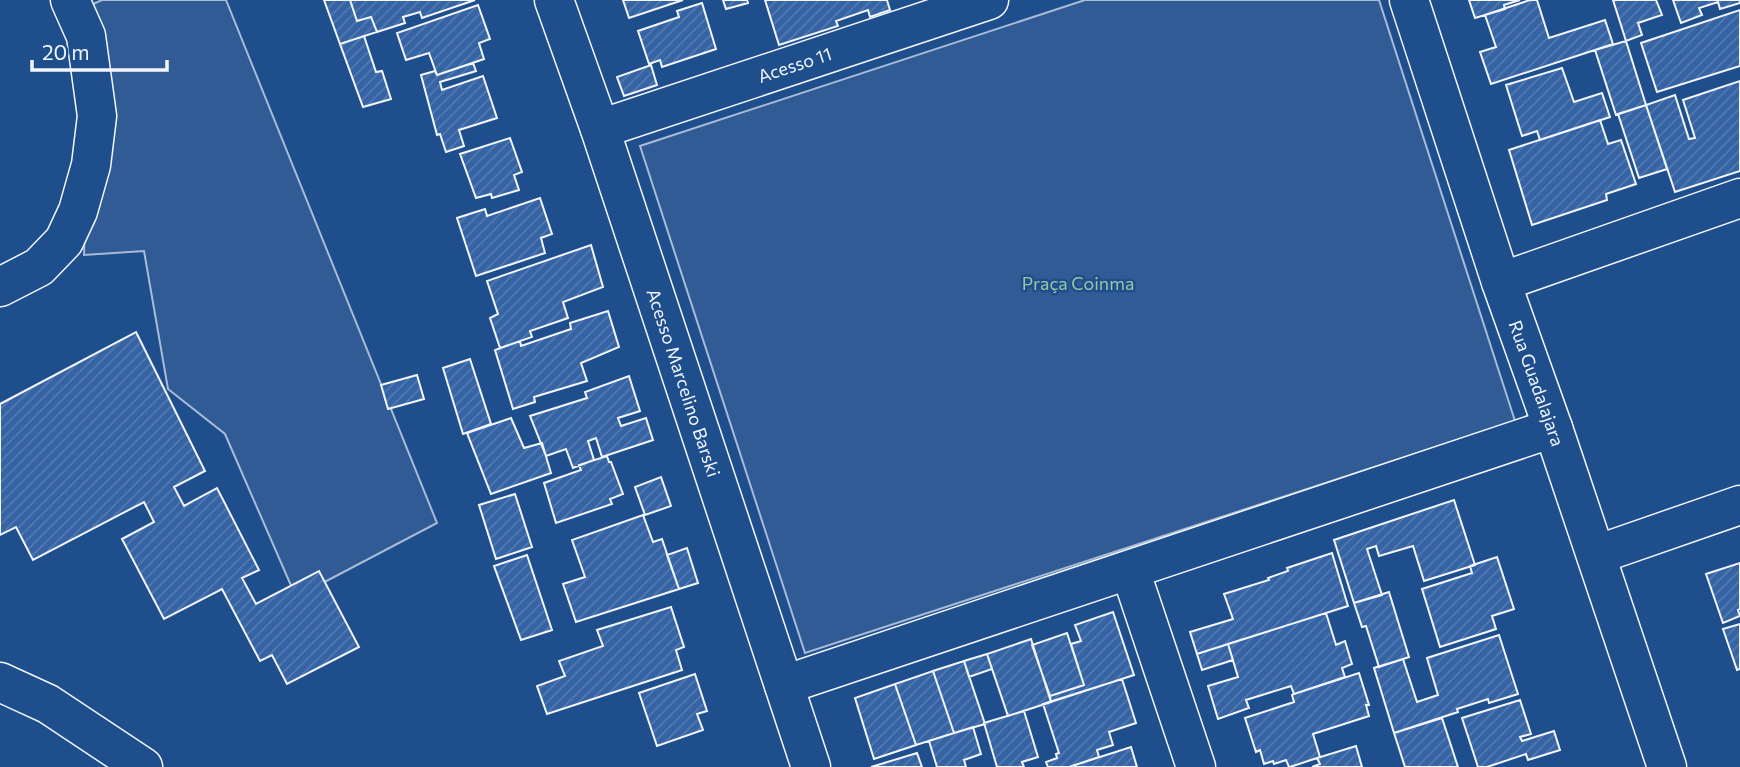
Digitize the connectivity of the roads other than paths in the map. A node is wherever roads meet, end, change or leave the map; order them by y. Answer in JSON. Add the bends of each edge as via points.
{"nodes":[{"id":1,"x":70,"y":0,"type":"edge"},
{"id":2,"x":554,"y":0,"type":"edge"},
{"id":3,"x":1409,"y":0,"type":"edge"},
{"id":4,"x":971,"y":3,"type":"edge"},
{"id":5,"x":600,"y":129,"type":"junction"},
{"id":6,"x":1740,"y":198,"type":"edge"},
{"id":7,"x":1501,"y":282,"type":"junction"},
{"id":8,"x":0,"y":287,"type":"edge"},
{"id":9,"x":1553,"y":428,"type":"junction"},
{"id":10,"x":1740,"y":506,"type":"edge"},
{"id":11,"x":1596,"y":555,"type":"junction"},
{"id":12,"x":1130,"y":570,"type":"junction"},
{"id":13,"x":0,"y":682,"type":"edge"},
{"id":14,"x":784,"y":685,"type":"junction"},
{"id":15,"x":143,"y":767,"type":"edge"},
{"id":16,"x":811,"y":767,"type":"edge"},
{"id":17,"x":1196,"y":767,"type":"edge"},
{"id":18,"x":1667,"y":767,"type":"edge"}],
"edges":[{"from":1,"to":8,"type":"street","via":[[86,36],[97,116],[91,165],[64,241],[39,267]]},
{"from":2,"to":5,"type":"street","name":"Acesso Marcelino Barski"},
{"from":3,"to":7,"type":"street","name":"Rua Guadalajara"},
{"from":4,"to":5,"type":"street","name":"Acesso 11"},
{"from":5,"to":14,"type":"street","name":"Acesso Marcelino Barski"},
{"from":6,"to":7,"type":"street"},
{"from":7,"to":9,"type":"street","name":"Rua Guadalajara"},
{"from":9,"to":11,"type":"street","name":"Rua Guadalajara"},
{"from":9,"to":12,"type":"street"},
{"from":10,"to":11,"type":"street"},
{"from":11,"to":18,"type":"street","name":"Rua Guadalajara"},
{"from":12,"to":14,"type":"street"},
{"from":12,"to":17,"type":"street"},
{"from":13,"to":15,"type":"street","via":[[48,704]]},
{"from":14,"to":16,"type":"street","name":"Acesso Marcelino Barski"}]}
